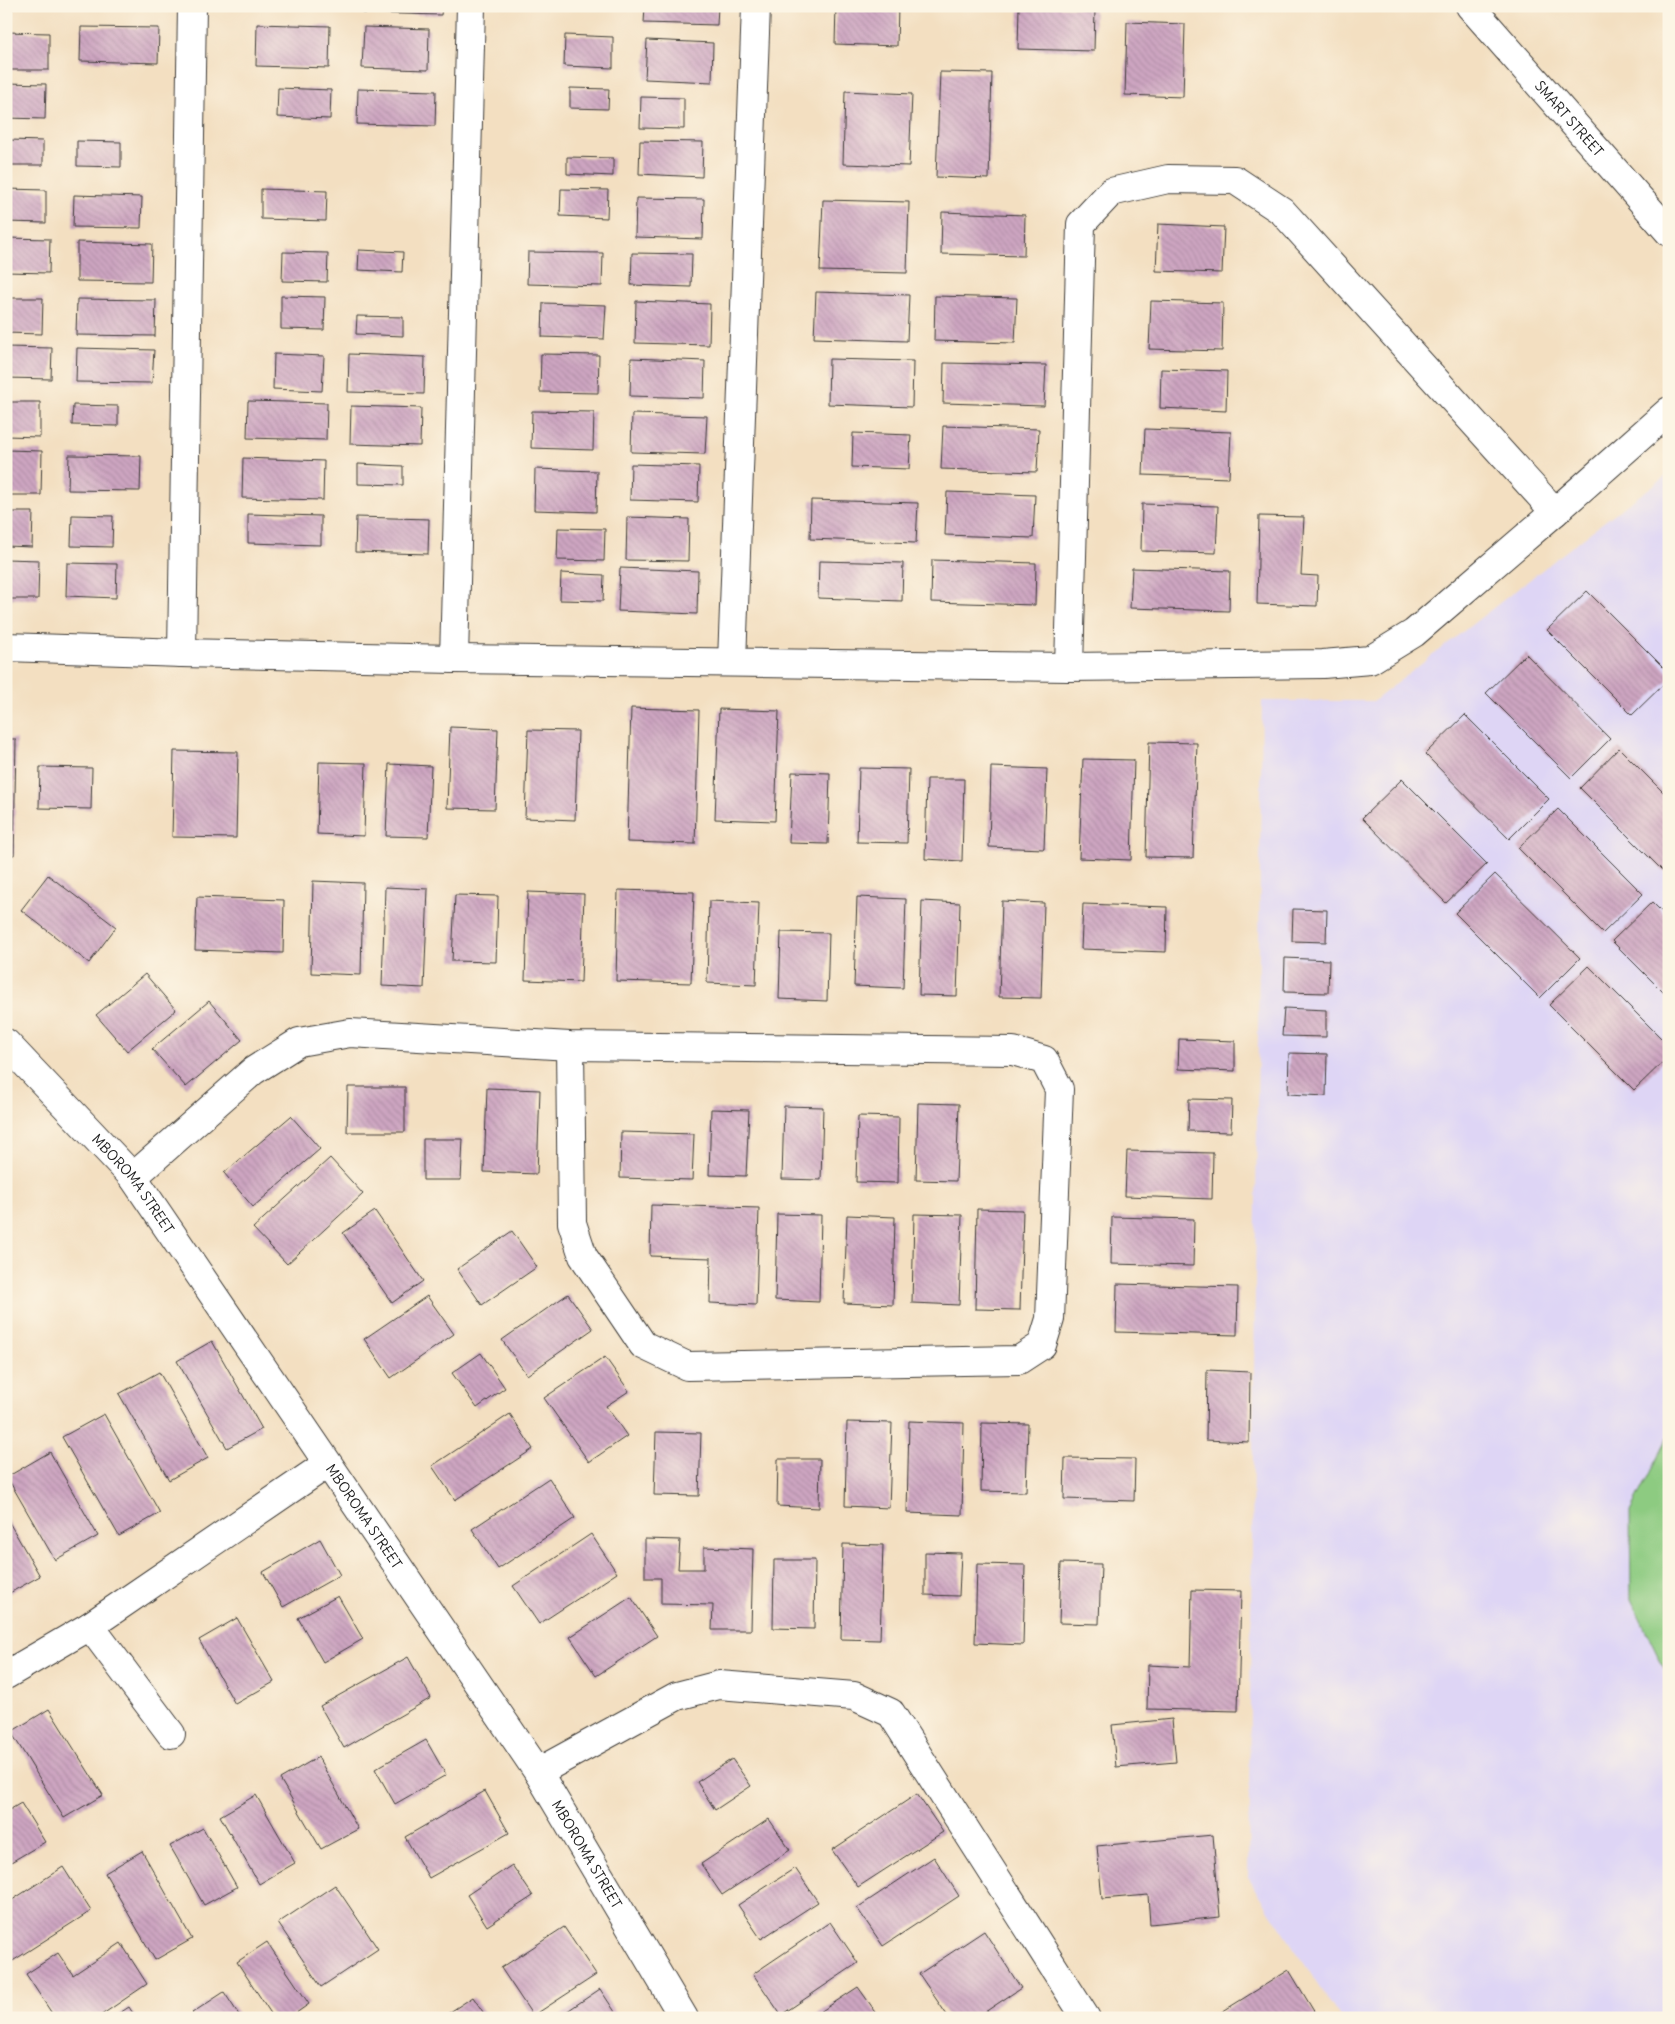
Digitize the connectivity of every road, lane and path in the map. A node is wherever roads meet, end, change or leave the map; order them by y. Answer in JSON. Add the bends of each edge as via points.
{"nodes":[{"id":1,"x":192,"y":6,"type":"edge"},
{"id":2,"x":471,"y":6,"type":"edge"},
{"id":3,"x":756,"y":6,"type":"edge"},
{"id":4,"x":1470,"y":6,"type":"edge"},
{"id":5,"x":1669,"y":232,"type":"edge"},
{"id":6,"x":1669,"y":411,"type":"edge"},
{"id":7,"x":1556,"y":512,"type":"junction"},
{"id":8,"x":6,"y":647,"type":"edge"},
{"id":9,"x":182,"y":653,"type":"junction"},
{"id":10,"x":454,"y":659,"type":"junction"},
{"id":11,"x":732,"y":662,"type":"junction"},
{"id":12,"x":1069,"y":667,"type":"junction"},
{"id":13,"x":6,"y":1043,"type":"edge"},
{"id":14,"x":570,"y":1046,"type":"junction"},
{"id":15,"x":133,"y":1177,"type":"junction"},
{"id":16,"x":327,"y":1464,"type":"junction"},
{"id":17,"x":90,"y":1626,"type":"junction"},
{"id":18,"x":6,"y":1675,"type":"edge"},
{"id":19,"x":171,"y":1734,"type":"dead end"},
{"id":20,"x":538,"y":1772,"type":"junction"},
{"id":21,"x":684,"y":2018,"type":"edge"},
{"id":22,"x":1086,"y":2018,"type":"edge"}],
"edges":[{"from":1,"to":9,"type":"street"},
{"from":2,"to":10,"type":"street"},
{"from":3,"to":11,"type":"street"},
{"from":4,"to":5,"type":"street","name":"SMART STREET"},
{"from":6,"to":7,"type":"street"},
{"from":7,"to":12,"type":"street","via":[[1414,633],[1370,660],[1323,664]]},
{"from":7,"to":12,"type":"street","via":[[1282,211],[1235,180],[1168,178],[1111,192],[1080,224]]},
{"from":8,"to":9,"type":"street"},
{"from":9,"to":10,"type":"street"},
{"from":10,"to":11,"type":"street"},
{"from":11,"to":12,"type":"street"},
{"from":13,"to":15,"type":"street","name":"MBOROMA STREET"},
{"from":14,"to":14,"type":"street","via":[[1013,1051],[1044,1060],[1059,1089],[1050,1319],[1042,1346],[1019,1360],[687,1366],[643,1346],[583,1256],[572,1223]]},
{"from":14,"to":15,"type":"street","via":[[350,1033],[299,1042],[253,1071]]},
{"from":15,"to":16,"type":"street","name":"MBOROMA STREET"},
{"from":16,"to":17,"type":"street"},
{"from":16,"to":20,"type":"street","name":"MBOROMA STREET"},
{"from":17,"to":18,"type":"street"},
{"from":17,"to":19,"type":"street"},
{"from":20,"to":21,"type":"street","name":"MBOROMA STREET"},
{"from":20,"to":22,"type":"street","via":[[677,1696],[719,1685],[854,1696],[891,1713]]}]}
